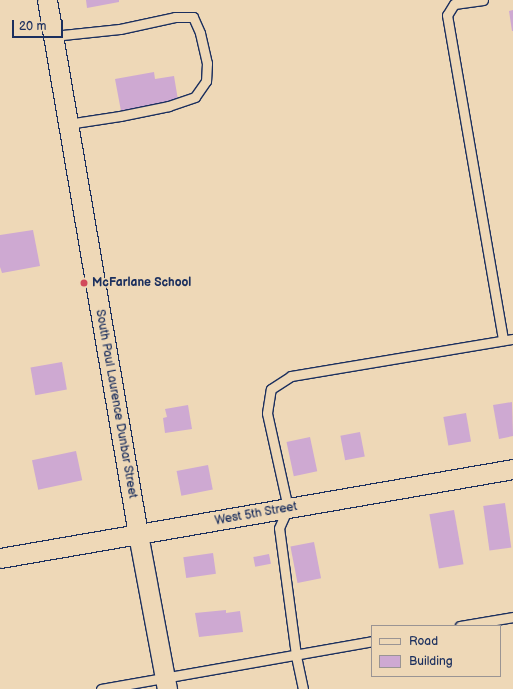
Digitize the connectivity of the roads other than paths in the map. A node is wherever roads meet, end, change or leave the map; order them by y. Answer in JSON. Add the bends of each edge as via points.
{"nodes":[{"id":1,"x":47,"y":0,"type":"edge"},
{"id":2,"x":483,"y":0,"type":"edge"},
{"id":3,"x":53,"y":36,"type":"junction"},
{"id":4,"x":68,"y":124,"type":"junction"},
{"id":5,"x":513,"y":339,"type":"edge"},
{"id":6,"x":503,"y":340,"type":"junction"},
{"id":7,"x":513,"y":469,"type":"edge"},
{"id":8,"x":288,"y":508,"type":"junction"},
{"id":9,"x":138,"y":534,"type":"junction"},
{"id":10,"x":0,"y":558,"type":"edge"},
{"id":11,"x":513,"y":617,"type":"edge"},
{"id":12,"x":466,"y":625,"type":"edge"},
{"id":13,"x":371,"y":641,"type":"edge"},
{"id":14,"x":296,"y":654,"type":"junction"},
{"id":15,"x":166,"y":683,"type":"edge"},
{"id":16,"x":101,"y":689,"type":"edge"},
{"id":17,"x":303,"y":689,"type":"edge"}],
"edges":[{"from":1,"to":3,"type":"street","name":"South Paul Laurence Dunbar Street"},
{"from":2,"to":6,"type":"lane","via":[[454,4],[447,15]]},
{"from":3,"to":4,"type":"street","name":"South Paul Laurence Dunbar Street"},
{"from":3,"to":4,"type":"lane","via":[[120,29],[175,17],[193,17],[207,62],[206,81],[195,97],[148,110]]},
{"from":4,"to":9,"type":"street","name":"South Paul Laurence Dunbar Street"},
{"from":5,"to":6,"type":"lane"},
{"from":6,"to":8,"type":"lane","via":[[291,376],[271,390],[267,413]]},
{"from":7,"to":8,"type":"street","name":"West 5th Street"},
{"from":8,"to":9,"type":"street","name":"West 5th Street"},
{"from":8,"to":14,"type":"lane","via":[[279,528]]},
{"from":9,"to":10,"type":"street","name":"West 5th Street"},
{"from":9,"to":15,"type":"street","name":"South Paul Laurence Dunbar Street"},
{"from":11,"to":12,"type":"lane"},
{"from":13,"to":14,"type":"lane"},
{"from":14,"to":15,"type":"lane"},
{"from":14,"to":17,"type":"lane"},
{"from":15,"to":16,"type":"lane"}]}
